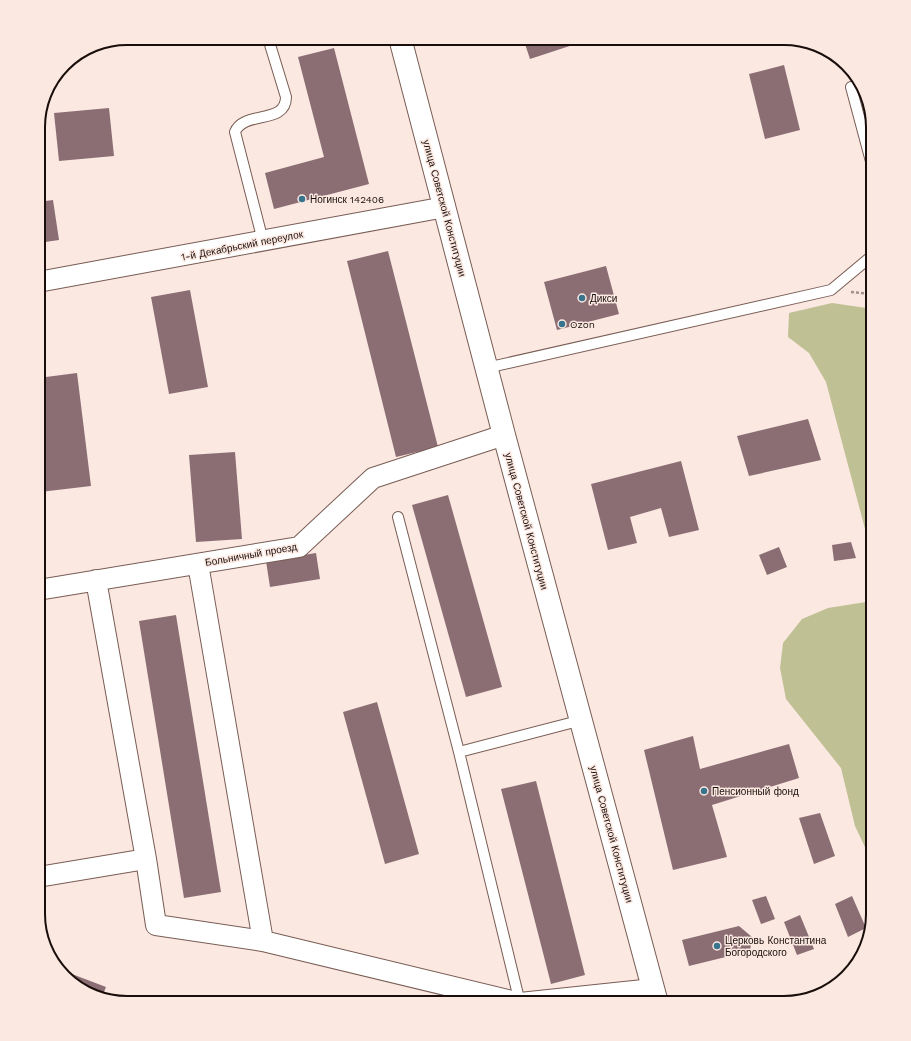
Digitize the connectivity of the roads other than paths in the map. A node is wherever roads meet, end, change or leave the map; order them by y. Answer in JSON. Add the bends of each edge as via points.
{"nodes":[{"id":1,"x":270,"y":45,"type":"edge"},
{"id":2,"x":402,"y":45,"type":"edge"},
{"id":3,"x":851,"y":87,"type":"dead end"},
{"id":4,"x":866,"y":143,"type":"edge"},
{"id":5,"x":445,"y":207,"type":"junction"},
{"id":6,"x":263,"y":241,"type":"junction"},
{"id":7,"x":866,"y":261,"type":"edge"},
{"id":8,"x":45,"y":281,"type":"edge"},
{"id":9,"x":486,"y":368,"type":"junction"},
{"id":10,"x":504,"y":435,"type":"junction"},
{"id":11,"x":398,"y":517,"type":"dead end"},
{"id":12,"x":198,"y":564,"type":"junction"},
{"id":13,"x":96,"y":580,"type":"junction"},
{"id":14,"x":45,"y":589,"type":"edge"},
{"id":15,"x":582,"y":720,"type":"junction"},
{"id":16,"x":459,"y":752,"type":"junction"},
{"id":17,"x":146,"y":859,"type":"junction"},
{"id":18,"x":45,"y":877,"type":"edge"},
{"id":19,"x":263,"y":941,"type":"junction"},
{"id":20,"x":491,"y":996,"type":"edge"},
{"id":21,"x":518,"y":996,"type":"edge"},
{"id":22,"x":655,"y":996,"type":"edge"}],
"edges":[{"from":1,"to":6,"type":"lane","via":[[286,97],[286,105],[278,112],[244,122],[237,126],[235,132]]},
{"from":2,"to":5,"type":"street","name":"улица Советской Конституции"},
{"from":3,"to":4,"type":"lane"},
{"from":5,"to":6,"type":"street","name":"1-й Декабрьский переулок"},
{"from":5,"to":9,"type":"street","name":"улица Советской Конституции"},
{"from":6,"to":8,"type":"street","name":"1-й Декабрьский переулок"},
{"from":7,"to":9,"type":"lane","via":[[831,290]]},
{"from":9,"to":10,"type":"street","name":"улица Советской Конституции"},
{"from":10,"to":12,"type":"street","name":"Больничный проезд","via":[[372,478],[299,547]]},
{"from":10,"to":15,"type":"street","name":"улица Советской Конституции"},
{"from":11,"to":16,"type":"lane"},
{"from":12,"to":13,"type":"street","name":"Больничный проезд"},
{"from":12,"to":19,"type":"street"},
{"from":13,"to":14,"type":"street","name":"Больничный проезд"},
{"from":13,"to":17,"type":"street"},
{"from":15,"to":16,"type":"lane"},
{"from":15,"to":22,"type":"street","name":"улица Советской Конституции"},
{"from":16,"to":21,"type":"lane"},
{"from":17,"to":18,"type":"street"},
{"from":17,"to":19,"type":"street","via":[[156,925]]},
{"from":19,"to":20,"type":"street"}]}
